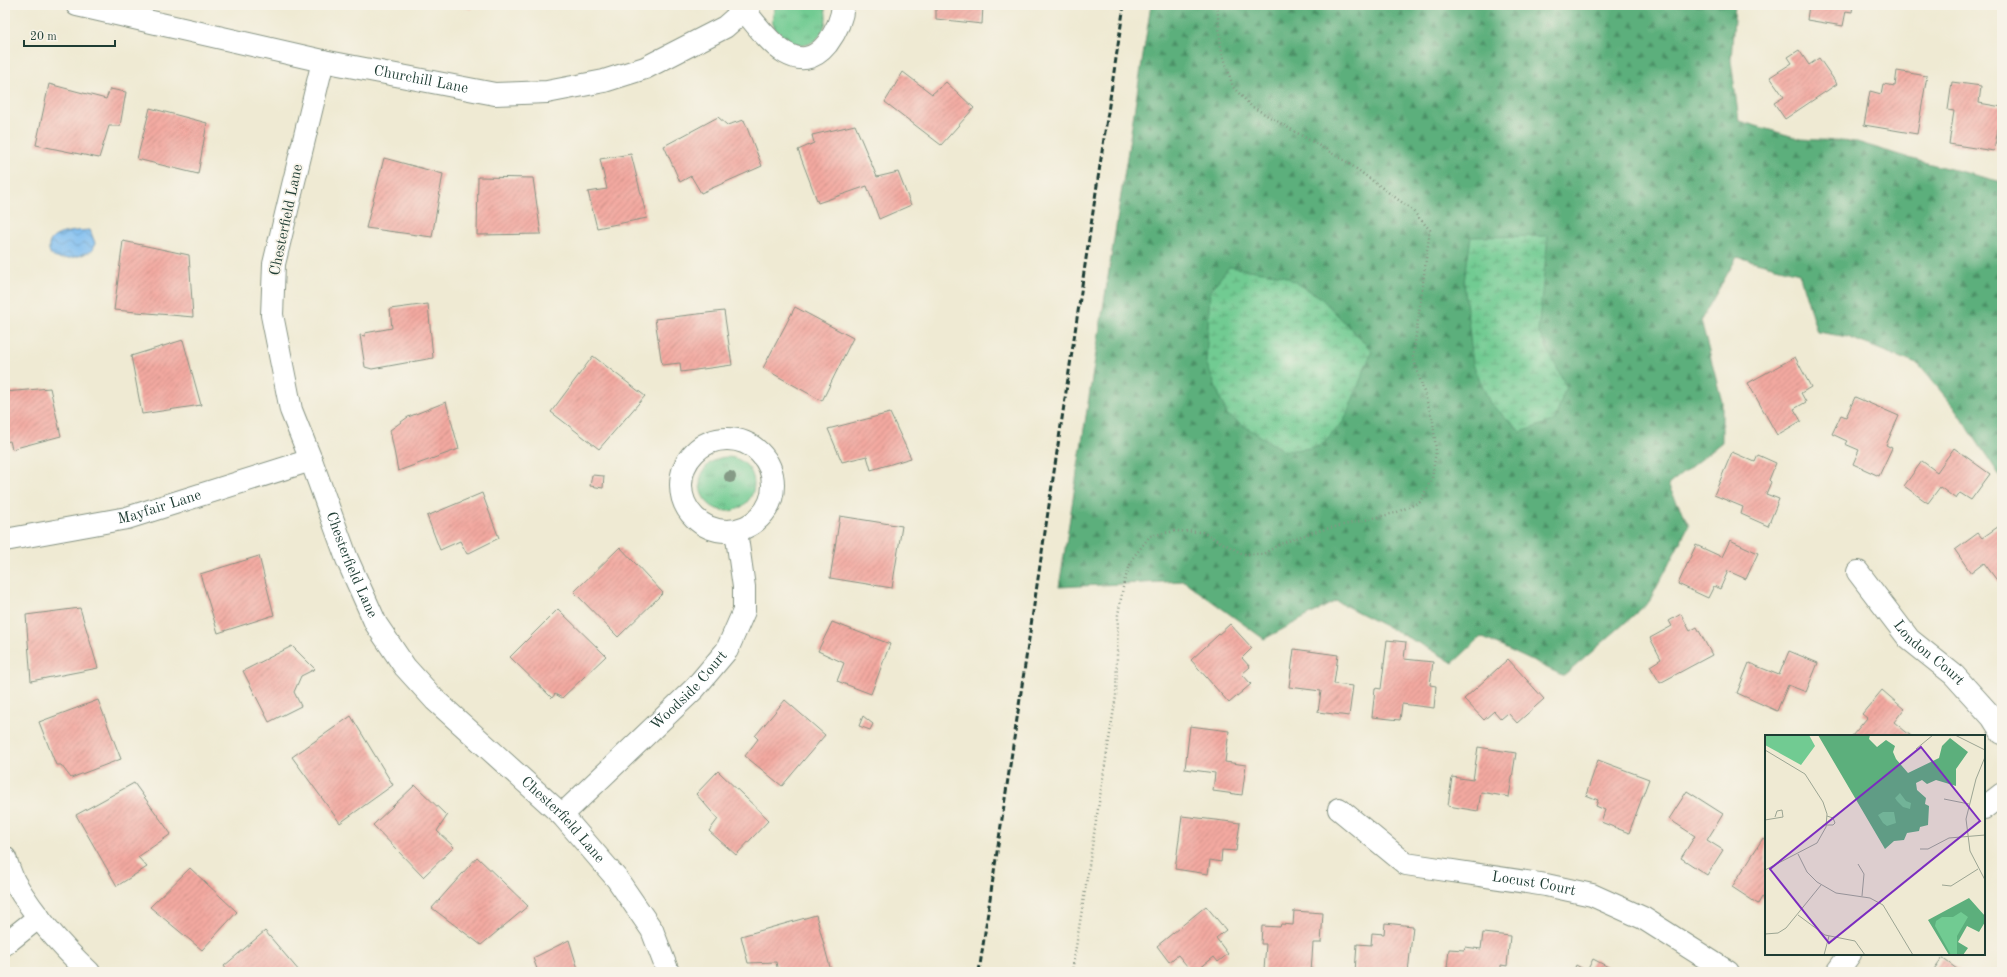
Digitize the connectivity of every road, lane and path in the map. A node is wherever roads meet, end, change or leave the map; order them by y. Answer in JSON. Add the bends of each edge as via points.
{"nodes":[{"id":1,"x":77,"y":5,"type":"edge"},
{"id":2,"x":843,"y":5,"type":"edge"},
{"id":3,"x":1217,"y":5,"type":"edge"},
{"id":4,"x":747,"y":8,"type":"edge"},
{"id":5,"x":323,"y":61,"type":"junction"},
{"id":6,"x":311,"y":460,"type":"junction"},
{"id":7,"x":736,"y":531,"type":"junction"},
{"id":8,"x":5,"y":540,"type":"edge"},
{"id":9,"x":1858,"y":572,"type":"dead end"},
{"id":10,"x":2002,"y":733,"type":"edge"},
{"id":11,"x":2002,"y":794,"type":"edge"},
{"id":12,"x":1985,"y":807,"type":"edge"},
{"id":13,"x":1339,"y":809,"type":"dead end"},
{"id":14,"x":562,"y":815,"type":"junction"},
{"id":15,"x":5,"y":858,"type":"edge"},
{"id":16,"x":39,"y":917,"type":"junction"},
{"id":17,"x":5,"y":944,"type":"edge"},
{"id":18,"x":1849,"y":955,"type":"edge"},
{"id":19,"x":89,"y":972,"type":"edge"},
{"id":20,"x":668,"y":972,"type":"edge"},
{"id":21,"x":1072,"y":972,"type":"edge"},
{"id":22,"x":1728,"y":972,"type":"edge"},
{"id":23,"x":1837,"y":972,"type":"edge"}],
"edges":[{"from":1,"to":5,"type":"street","name":"Churchill Lane"},
{"from":2,"to":4,"type":"street","via":[[839,25],[824,47],[814,57],[798,58],[776,46]]},
{"from":3,"to":21,"type":"path","via":[[1221,48],[1233,87],[1250,106],[1347,162],[1411,209],[1430,230],[1413,357],[1433,421],[1436,451],[1432,478],[1420,502],[1395,513],[1314,532],[1280,544],[1263,554],[1243,554],[1202,532],[1175,531],[1150,536],[1132,559],[1124,582],[1118,615],[1116,696]]},
{"from":4,"to":5,"type":"street","name":"Churchill Lane","via":[[725,27],[644,68],[604,81],[547,92],[495,94]]},
{"from":5,"to":6,"type":"street","name":"Chesterfield Lane","via":[[274,264],[272,315],[291,410]]},
{"from":6,"to":8,"type":"street","name":"Mayfair Lane","via":[[127,518]]},
{"from":6,"to":14,"type":"street","name":"Chesterfield Lane","via":[[347,559],[376,624],[405,667],[435,700]]},
{"from":7,"to":7,"type":"street","via":[[722,532],[708,528],[696,520],[686,508],[681,494],[685,464],[694,452],[720,439],[735,439],[750,444],[762,454],[771,468],[774,484],[772,500],[764,514],[753,525]]},
{"from":7,"to":14,"type":"street","name":"Woodside Court","via":[[744,587],[744,611],[727,650],[695,688]]},
{"from":9,"to":10,"type":"street","name":"London Court","via":[[1909,639],[1954,675],[1992,717]]},
{"from":11,"to":12,"type":"street"},
{"from":13,"to":22,"type":"street","name":"Locust Court","via":[[1406,864],[1546,885],[1592,895],[1643,918]]},
{"from":14,"to":20,"type":"street","name":"Chesterfield Lane","via":[[617,879],[652,930]]},
{"from":15,"to":16,"type":"street","via":[[15,883]]},
{"from":16,"to":17,"type":"street"},
{"from":16,"to":19,"type":"street","via":[[67,952]]},
{"from":18,"to":23,"type":"street"}]}
